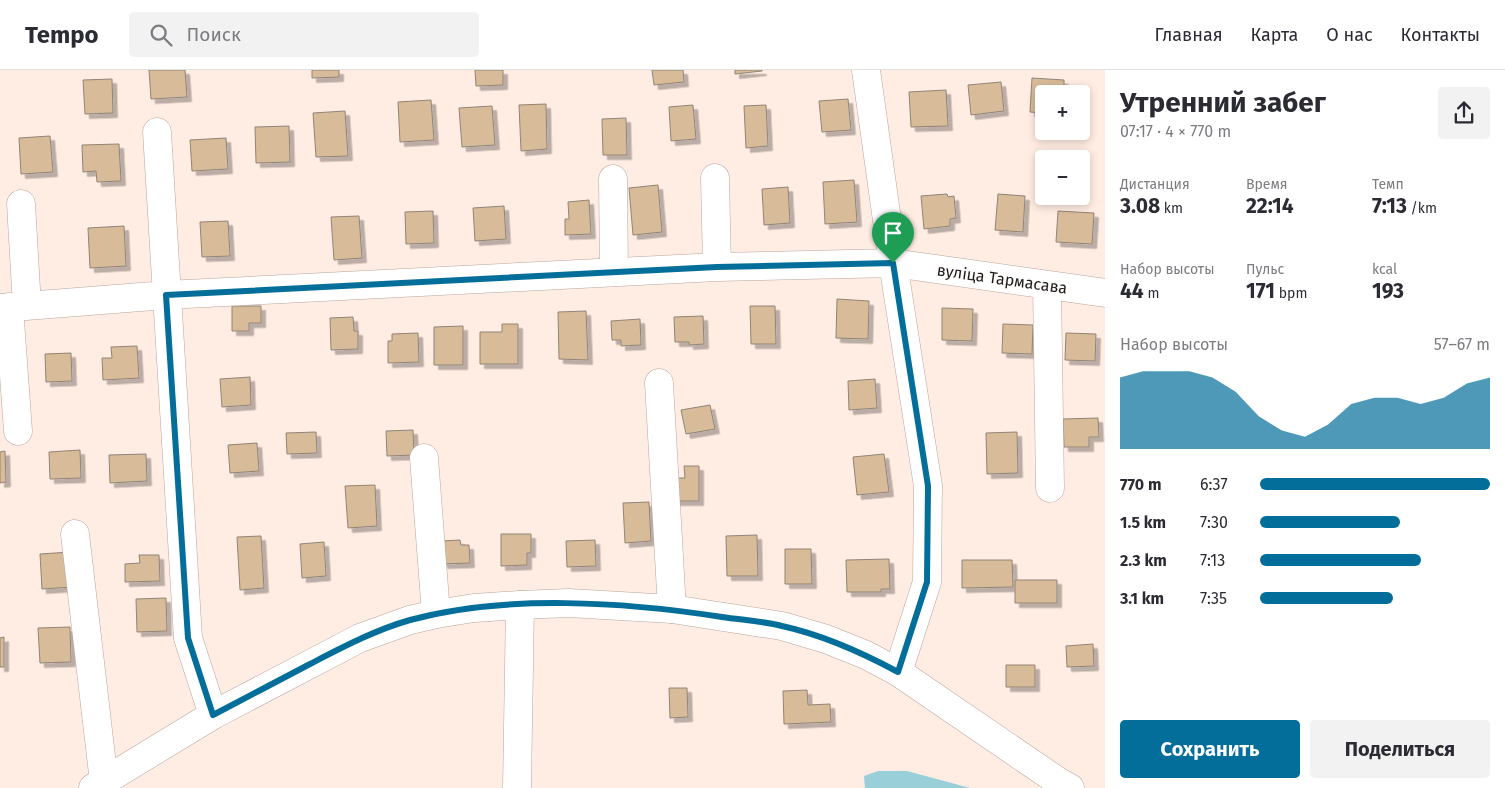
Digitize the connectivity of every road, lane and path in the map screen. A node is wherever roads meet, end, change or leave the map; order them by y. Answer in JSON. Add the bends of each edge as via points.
{"nodes":[{"id":1,"x":866,"y":70,"type":"edge"},
{"id":2,"x":157,"y":132,"type":"dead end"},
{"id":3,"x":715,"y":178,"type":"dead end"},
{"id":4,"x":613,"y":179,"type":"dead end"},
{"id":5,"x":21,"y":204,"type":"dead end"},
{"id":6,"x":893,"y":263,"type":"junction"},
{"id":7,"x":717,"y":267,"type":"junction"},
{"id":8,"x":614,"y":272,"type":"junction"},
{"id":9,"x":1047,"y":285,"type":"junction"},
{"id":10,"x":1105,"y":293,"type":"edge"},
{"id":11,"x":166,"y":295,"type":"junction"},
{"id":12,"x":12,"y":307,"type":"edge"},
{"id":13,"x":659,"y":383,"type":"dead end"},
{"id":14,"x":18,"y":431,"type":"dead end"},
{"id":15,"x":424,"y":458,"type":"dead end"},
{"id":16,"x":1050,"y":488,"type":"dead end"},
{"id":17,"x":75,"y":534,"type":"dead end"},
{"id":18,"x":520,"y":605,"type":"junction"},
{"id":19,"x":672,"y":609,"type":"junction"},
{"id":20,"x":436,"y":614,"type":"junction"},
{"id":21,"x":898,"y":672,"type":"junction"},
{"id":22,"x":213,"y":715,"type":"junction"},
{"id":23,"x":99,"y":785,"type":"edge"},
{"id":24,"x":1062,"y":786,"type":"edge"},
{"id":25,"x":517,"y":788,"type":"edge"}],
"edges":[{"from":1,"to":6,"type":"street"},
{"from":2,"to":11,"type":"street"},
{"from":3,"to":7,"type":"street"},
{"from":4,"to":8,"type":"street"},
{"from":5,"to":12,"type":"street"},
{"from":6,"to":7,"type":"street","name":"вуліца Тармасава"},
{"from":6,"to":9,"type":"street","name":"вуліца Тармасава"},
{"from":6,"to":21,"type":"street","via":[[928,486],[927,582]]},
{"from":7,"to":8,"type":"street","name":"вуліца Тармасава"},
{"from":8,"to":11,"type":"street","name":"вуліца Тармасава"},
{"from":9,"to":10,"type":"street","name":"вуліца Тармасава"},
{"from":9,"to":16,"type":"street"},
{"from":11,"to":12,"type":"street","name":"вуліца Тармасава"},
{"from":11,"to":22,"type":"street","via":[[188,638]]},
{"from":12,"to":14,"type":"street"},
{"from":13,"to":19,"type":"street"},
{"from":15,"to":20,"type":"street"},
{"from":17,"to":23,"type":"street"},
{"from":18,"to":19,"type":"street"},
{"from":18,"to":20,"type":"street"},
{"from":18,"to":25,"type":"street"},
{"from":19,"to":21,"type":"street","via":[[782,626],[826,639]]},
{"from":20,"to":22,"type":"street","via":[[360,638]]},
{"from":21,"to":24,"type":"street"},
{"from":22,"to":23,"type":"street"}]}
